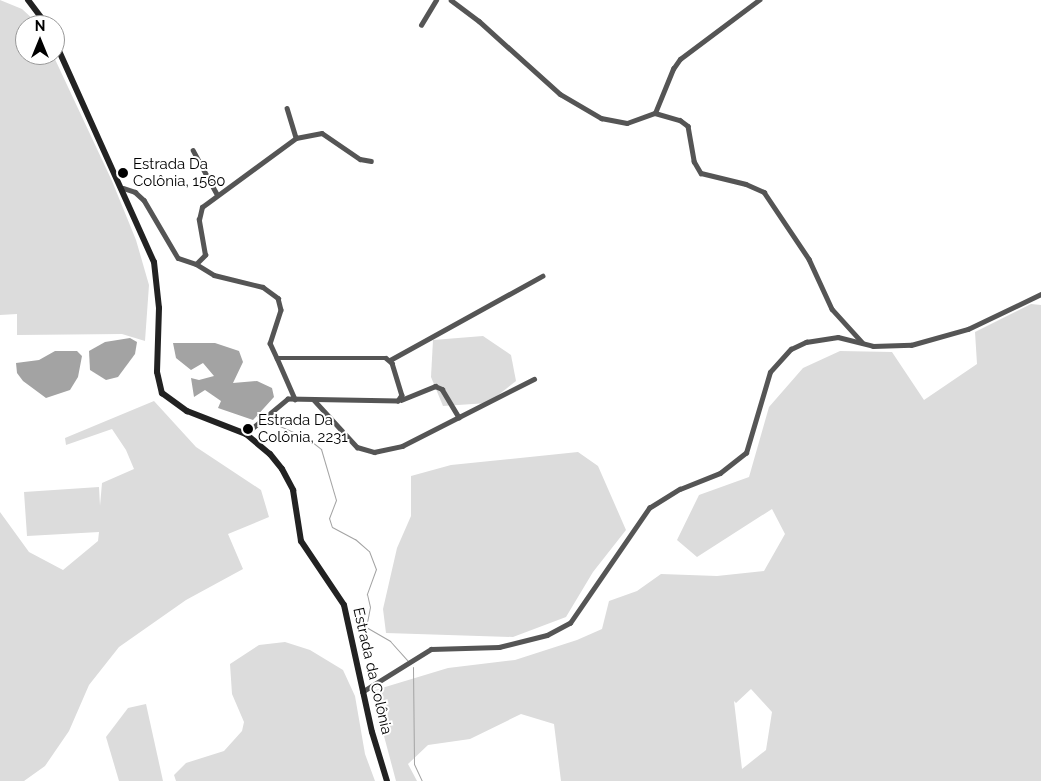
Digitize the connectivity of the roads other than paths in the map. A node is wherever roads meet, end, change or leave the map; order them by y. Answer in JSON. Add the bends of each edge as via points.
{"nodes":[{"id":1,"x":28,"y":0,"type":"edge"},
{"id":2,"x":436,"y":0,"type":"edge"},
{"id":3,"x":451,"y":0,"type":"edge"},
{"id":4,"x":759,"y":0,"type":"edge"},
{"id":5,"x":39,"y":15,"type":"edge"},
{"id":6,"x":421,"y":25,"type":"dead end"},
{"id":7,"x":65,"y":63,"type":"edge"},
{"id":8,"x":287,"y":108,"type":"dead end"},
{"id":9,"x":655,"y":113,"type":"junction"},
{"id":10,"x":296,"y":138,"type":"junction"},
{"id":11,"x":193,"y":150,"type":"dead end"},
{"id":12,"x":371,"y":161,"type":"dead end"},
{"id":13,"x":123,"y":188,"type":"junction"},
{"id":14,"x":217,"y":194,"type":"junction"},
{"id":15,"x":196,"y":264,"type":"junction"},
{"id":16,"x":542,"y":276,"type":"dead end"},
{"id":17,"x":1041,"y":294,"type":"edge"},
{"id":18,"x":863,"y":343,"type":"junction"},
{"id":19,"x":277,"y":358,"type":"junction"},
{"id":20,"x":390,"y":360,"type":"junction"},
{"id":21,"x":534,"y":379,"type":"dead end"},
{"id":22,"x":295,"y":399,"type":"junction"},
{"id":23,"x":314,"y":400,"type":"junction"},
{"id":24,"x":401,"y":400,"type":"junction"},
{"id":25,"x":458,"y":417,"type":"junction"},
{"id":26,"x":246,"y":434,"type":"junction"},
{"id":27,"x":362,"y":692,"type":"junction"},
{"id":28,"x":387,"y":781,"type":"edge"}],
"edges":[{"from":1,"to":5,"type":"main road"},
{"from":2,"to":6,"type":"street"},
{"from":3,"to":9,"type":"street","via":[[577,105],[601,118],[619,122],[634,122]]},
{"from":4,"to":9,"type":"street","via":[[680,59]]},
{"from":7,"to":13,"type":"main road","name":"Estrada da Colônia"},
{"from":8,"to":10,"type":"street"},
{"from":9,"to":18,"type":"street","via":[[680,120],[688,126],[694,161],[701,173],[764,192],[813,264],[832,309]]},
{"from":10,"to":12,"type":"street","via":[[322,133],[360,159]]},
{"from":10,"to":14,"type":"street"},
{"from":11,"to":14,"type":"street"},
{"from":13,"to":15,"type":"street","via":[[144,200],[178,258]]},
{"from":13,"to":26,"type":"main road","name":"Estrada da Colônia","via":[[154,262],[159,308],[157,372],[162,393],[187,411]]},
{"from":14,"to":15,"type":"street","via":[[200,211],[205,255]]},
{"from":15,"to":19,"type":"street","via":[[214,275],[263,287],[278,298],[281,310],[270,343]]},
{"from":16,"to":20,"type":"street"},
{"from":17,"to":18,"type":"street","via":[[977,326],[951,334],[902,346]]},
{"from":18,"to":27,"type":"street","via":[[822,337],[806,342],[779,359],[770,372],[746,453],[720,473],[680,489],[650,508],[570,623],[547,635],[499,647],[431,649]]},
{"from":19,"to":20,"type":"street"},
{"from":19,"to":22,"type":"street"},
{"from":20,"to":24,"type":"street"},
{"from":21,"to":25,"type":"street"},
{"from":22,"to":23,"type":"street"},
{"from":22,"to":26,"type":"street","via":[[283,402]]},
{"from":23,"to":24,"type":"street"},
{"from":23,"to":25,"type":"street","via":[[357,447],[374,452],[402,446]]},
{"from":24,"to":25,"type":"street","via":[[435,386],[442,389]]},
{"from":26,"to":27,"type":"main road","name":"Estrada da Colônia","via":[[270,454],[293,490],[301,541],[344,605]]},
{"from":27,"to":28,"type":"main road","name":"Estrada da Colônia"}]}
